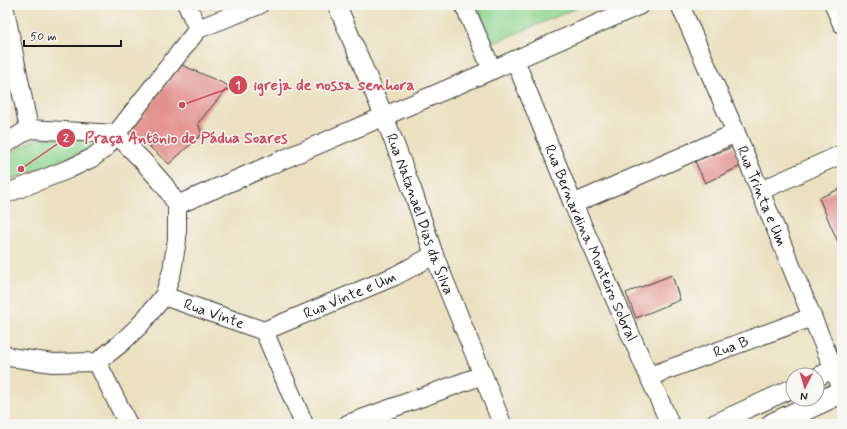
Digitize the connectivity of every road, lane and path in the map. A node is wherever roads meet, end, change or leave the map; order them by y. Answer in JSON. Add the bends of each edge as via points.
{"nodes":[{"id":1,"x":187,"y":5,"type":"edge"},
{"id":2,"x":259,"y":5,"type":"edge"},
{"id":3,"x":337,"y":5,"type":"edge"},
{"id":4,"x":464,"y":5,"type":"edge"},
{"id":5,"x":640,"y":5,"type":"edge"},
{"id":6,"x":680,"y":5,"type":"edge"},
{"id":7,"x":834,"y":5,"type":"edge"},
{"id":8,"x":5,"y":10,"type":"edge"},
{"id":9,"x":842,"y":24,"type":"edge"},
{"id":10,"x":198,"y":29,"type":"junction"},
{"id":11,"x":515,"y":60,"type":"junction"},
{"id":12,"x":492,"y":70,"type":"junction"},
{"id":13,"x":384,"y":116,"type":"junction"},
{"id":14,"x":29,"y":129,"type":"junction"},
{"id":15,"x":736,"y":133,"type":"junction"},
{"id":16,"x":116,"y":134,"type":"junction"},
{"id":17,"x":5,"y":144,"type":"edge"},
{"id":18,"x":842,"y":154,"type":"edge"},
{"id":19,"x":760,"y":191,"type":"junction"},
{"id":20,"x":5,"y":194,"type":"edge"},
{"id":21,"x":573,"y":204,"type":"junction"},
{"id":22,"x":177,"y":205,"type":"junction"},
{"id":23,"x":434,"y":255,"type":"junction"},
{"id":24,"x":164,"y":296,"type":"junction"},
{"id":25,"x":812,"y":317,"type":"junction"},
{"id":26,"x":264,"y":331,"type":"junction"},
{"id":27,"x":6,"y":360,"type":"edge"},
{"id":28,"x":97,"y":362,"type":"junction"},
{"id":29,"x":838,"y":367,"type":"edge"},
{"id":30,"x":825,"y":373,"type":"edge"},
{"id":31,"x":483,"y":375,"type":"junction"},
{"id":32,"x":650,"y":376,"type":"junction"},
{"id":33,"x":842,"y":389,"type":"edge"},
{"id":34,"x":785,"y":392,"type":"edge"},
{"id":35,"x":842,"y":392,"type":"edge"},
{"id":36,"x":128,"y":424,"type":"edge"},
{"id":37,"x":304,"y":424,"type":"edge"},
{"id":38,"x":348,"y":424,"type":"edge"},
{"id":39,"x":502,"y":424,"type":"edge"},
{"id":40,"x":670,"y":424,"type":"edge"},
{"id":41,"x":714,"y":424,"type":"edge"},
{"id":42,"x":773,"y":424,"type":"edge"}],
"edges":[{"from":1,"to":10,"type":"street"},
{"from":2,"to":10,"type":"street"},
{"from":3,"to":13,"type":"street","name":"Rua Natanael Dias da Silva"},
{"from":4,"to":12,"type":"street"},
{"from":5,"to":11,"type":"street"},
{"from":6,"to":15,"type":"street","name":"Rua Trinta e Um"},
{"from":7,"to":9,"type":"street"},
{"from":8,"to":14,"type":"street"},
{"from":10,"to":16,"type":"street"},
{"from":11,"to":12,"type":"street"},
{"from":11,"to":21,"type":"street","name":"Rua Bernardina Monteiro Sobral"},
{"from":12,"to":13,"type":"street"},
{"from":13,"to":22,"type":"street"},
{"from":13,"to":23,"type":"street","name":"Rua Natanael Dias da Silva"},
{"from":14,"to":16,"type":"street"},
{"from":14,"to":17,"type":"street"},
{"from":15,"to":19,"type":"street","name":"Rua Trinta e Um"},
{"from":15,"to":21,"type":"street"},
{"from":16,"to":20,"type":"street","via":[[92,158]]},
{"from":16,"to":22,"type":"street","via":[[165,186]]},
{"from":18,"to":19,"type":"street"},
{"from":19,"to":25,"type":"street","name":"Rua Trinta e Um"},
{"from":21,"to":32,"type":"street","name":"Rua Bernardina Monteiro Sobral"},
{"from":22,"to":24,"type":"street","via":[[177,239],[172,271]]},
{"from":23,"to":26,"type":"street","name":"Rua Vinte e Um","via":[[395,276]]},
{"from":23,"to":31,"type":"street","name":"Rua Natanael Dias da Silva"},
{"from":24,"to":26,"type":"street","name":"Rua Vinte"},
{"from":24,"to":28,"type":"street","via":[[139,326]]},
{"from":25,"to":29,"type":"street","name":"Rua Trinta e Um"},
{"from":25,"to":32,"type":"street","name":"Rua B"},
{"from":26,"to":37,"type":"street"},
{"from":27,"to":28,"type":"street"},
{"from":28,"to":36,"type":"street"},
{"from":29,"to":30,"type":"street"},
{"from":29,"to":33,"type":"street","name":"Rua Trinta e Um"},
{"from":31,"to":38,"type":"street"},
{"from":31,"to":39,"type":"street","name":"Rua Natanael Dias da Silva"},
{"from":32,"to":40,"type":"street","name":"Rua Bernardina Monteiro Sobral"},
{"from":34,"to":41,"type":"street"},
{"from":35,"to":42,"type":"main road"}]}
